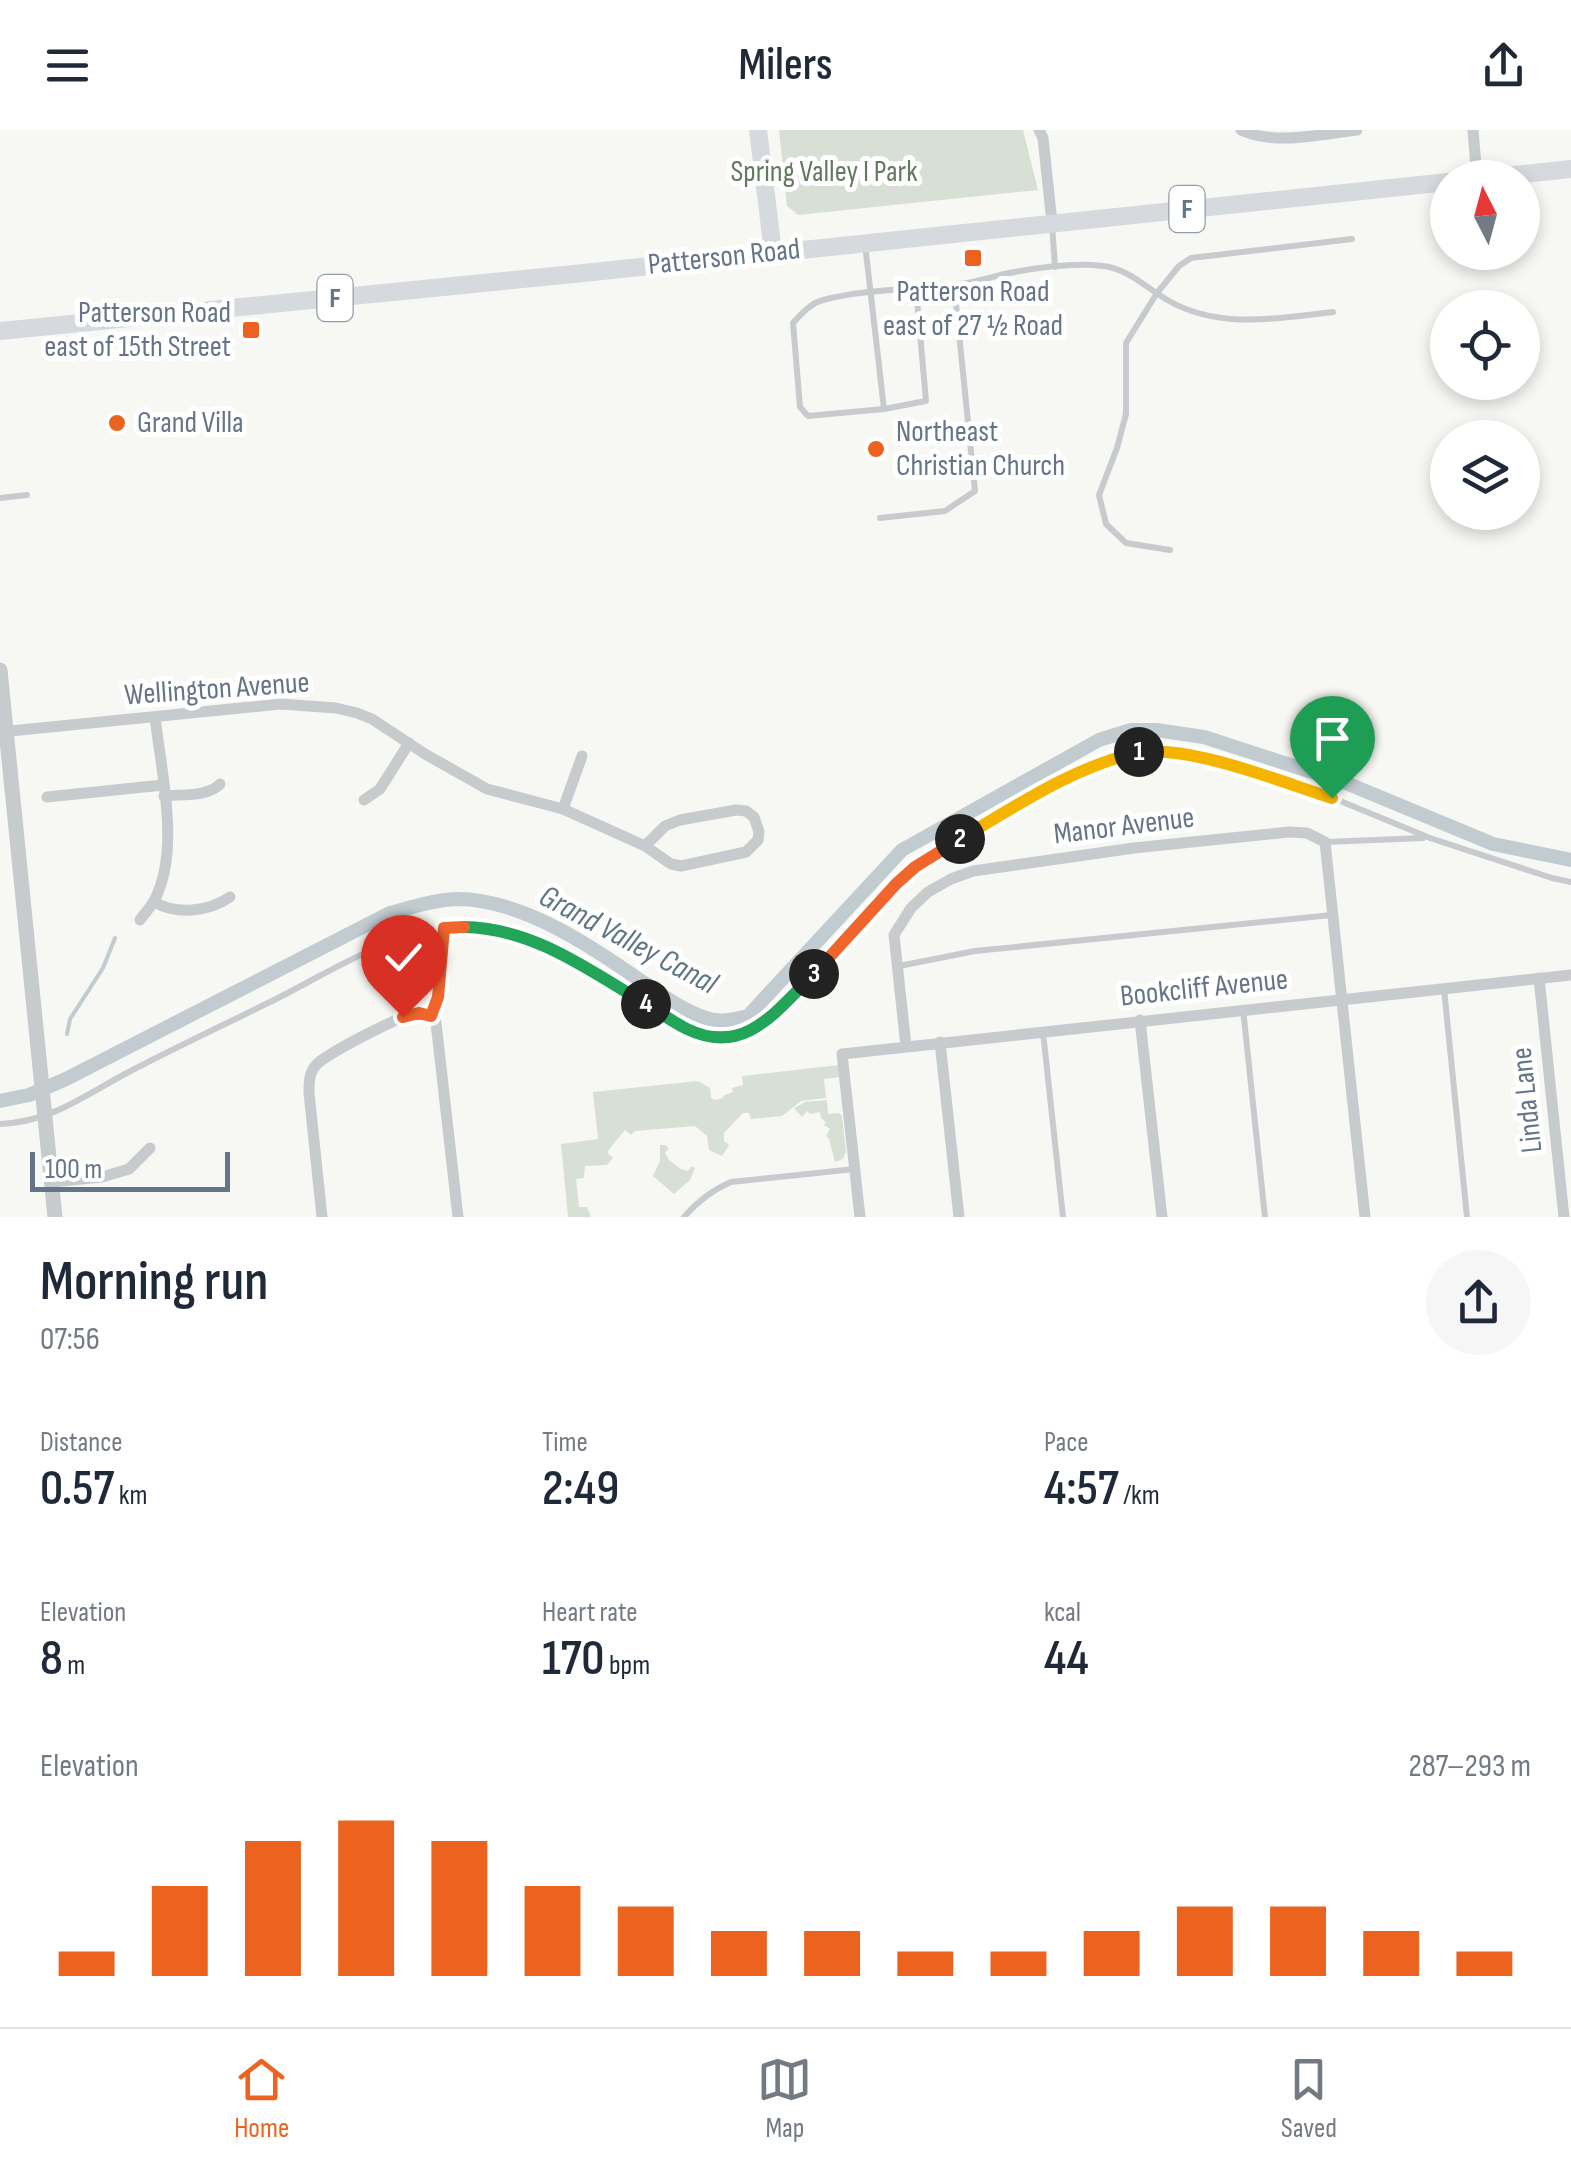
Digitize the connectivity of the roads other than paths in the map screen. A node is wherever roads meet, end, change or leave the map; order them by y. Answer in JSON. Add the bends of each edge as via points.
{"nodes":[{"id":1,"x":758,"y":130,"type":"edge"},
{"id":2,"x":1039,"y":130,"type":"edge"},
{"id":3,"x":1240,"y":130,"type":"edge"},
{"id":4,"x":1357,"y":130,"type":"edge"},
{"id":5,"x":1473,"y":130,"type":"edge"},
{"id":6,"x":1476,"y":160,"type":"edge"},
{"id":7,"x":1571,"y":169,"type":"edge"},
{"id":8,"x":1540,"y":172,"type":"edge"},
{"id":9,"x":1430,"y":184,"type":"edge"},
{"id":10,"x":1052,"y":223,"type":"junction"},
{"id":11,"x":1352,"y":239,"type":"dead end"},
{"id":12,"x":866,"y":242,"type":"junction"},
{"id":13,"x":774,"y":252,"type":"junction"},
{"id":14,"x":1056,"y":267,"type":"junction"},
{"id":15,"x":954,"y":284,"type":"junction"},
{"id":16,"x":916,"y":288,"type":"junction"},
{"id":17,"x":872,"y":292,"type":"junction"},
{"id":18,"x":1157,"y":293,"type":"junction"},
{"id":19,"x":1333,"y":312,"type":"dead end"},
{"id":20,"x":0,"y":331,"type":"edge"},
{"id":21,"x":884,"y":409,"type":"junction"},
{"id":22,"x":27,"y":495,"type":"dead end"},
{"id":23,"x":0,"y":498,"type":"edge"},
{"id":24,"x":880,"y":518,"type":"dead end"},
{"id":25,"x":1170,"y":550,"type":"dead end"},
{"id":26,"x":0,"y":670,"type":"edge"},
{"id":27,"x":155,"y":717,"type":"junction"},
{"id":28,"x":3,"y":732,"type":"edge"},
{"id":29,"x":409,"y":744,"type":"junction"},
{"id":30,"x":582,"y":756,"type":"dead end"},
{"id":31,"x":220,"y":784,"type":"dead end"},
{"id":32,"x":164,"y":791,"type":"junction"},
{"id":33,"x":47,"y":796,"type":"dead end"},
{"id":34,"x":364,"y":800,"type":"dead end"},
{"id":35,"x":563,"y":809,"type":"junction"},
{"id":36,"x":1430,"y":838,"type":"junction"},
{"id":37,"x":1324,"y":842,"type":"junction"},
{"id":38,"x":645,"y":846,"type":"junction"},
{"id":39,"x":1571,"y":882,"type":"edge"},
{"id":40,"x":230,"y":897,"type":"dead end"},
{"id":41,"x":154,"y":902,"type":"junction"},
{"id":42,"x":1332,"y":915,"type":"junction"},
{"id":43,"x":140,"y":920,"type":"dead end"},
{"id":44,"x":444,"y":928,"type":"junction"},
{"id":45,"x":898,"y":966,"type":"junction"},
{"id":46,"x":1571,"y":975,"type":"edge"},
{"id":47,"x":1539,"y":978,"type":"junction"},
{"id":48,"x":1444,"y":988,"type":"junction"},
{"id":49,"x":1341,"y":998,"type":"junction"},
{"id":50,"x":1243,"y":1009,"type":"junction"},
{"id":51,"x":431,"y":1016,"type":"junction"},
{"id":52,"x":1140,"y":1020,"type":"junction"},
{"id":53,"x":1043,"y":1030,"type":"junction"},
{"id":54,"x":940,"y":1042,"type":"junction"},
{"id":55,"x":906,"y":1046,"type":"junction"},
{"id":56,"x":45,"y":1112,"type":"junction"},
{"id":57,"x":0,"y":1124,"type":"edge"},
{"id":58,"x":150,"y":1148,"type":"dead end"},
{"id":59,"x":855,"y":1169,"type":"junction"},
{"id":60,"x":52,"y":1182,"type":"junction"},
{"id":61,"x":55,"y":1217,"type":"edge"},
{"id":62,"x":322,"y":1217,"type":"edge"},
{"id":63,"x":458,"y":1217,"type":"edge"},
{"id":64,"x":684,"y":1217,"type":"edge"},
{"id":65,"x":860,"y":1217,"type":"edge"},
{"id":66,"x":959,"y":1217,"type":"edge"},
{"id":67,"x":1063,"y":1217,"type":"edge"},
{"id":68,"x":1162,"y":1217,"type":"edge"},
{"id":69,"x":1265,"y":1217,"type":"edge"},
{"id":70,"x":1365,"y":1217,"type":"edge"},
{"id":71,"x":1467,"y":1217,"type":"edge"},
{"id":72,"x":1564,"y":1217,"type":"edge"}],
"edges":[{"from":1,"to":13,"type":"main road"},
{"from":2,"to":10,"type":"street"},
{"from":3,"to":4,"type":"street","via":[[1284,138]]},
{"from":5,"to":6,"type":"street"},
{"from":7,"to":8,"type":"main road"},
{"from":9,"to":10,"type":"main road","name":"Patterson Road","number":"F"},
{"from":10,"to":12,"type":"main road","name":"Patterson Road","number":"F"},
{"from":10,"to":14,"type":"lane"},
{"from":11,"to":18,"type":"lane","via":[[1191,258]]},
{"from":12,"to":13,"type":"main road","name":"Patterson Road","number":"F"},
{"from":12,"to":17,"type":"lane"},
{"from":13,"to":20,"type":"main road","name":"Patterson Road","number":"F"},
{"from":14,"to":15,"type":"lane"},
{"from":14,"to":18,"type":"lane","via":[[1121,269]]},
{"from":15,"to":16,"type":"lane"},
{"from":15,"to":24,"type":"lane","via":[[974,491],[945,511]]},
{"from":16,"to":17,"type":"lane"},
{"from":16,"to":21,"type":"lane","via":[[926,401]]},
{"from":17,"to":21,"type":"lane"},
{"from":17,"to":21,"type":"lane","via":[[818,301],[793,323],[800,407],[808,416]]},
{"from":18,"to":19,"type":"lane","via":[[1211,318]]},
{"from":18,"to":25,"type":"lane","via":[[1126,342],[1126,414],[1099,495],[1106,524],[1126,544]]},
{"from":22,"to":23,"type":"lane"},
{"from":26,"to":28,"type":"street"},
{"from":27,"to":28,"type":"street","name":"Wellington Avenue"},
{"from":27,"to":29,"type":"street","name":"Wellington Avenue","via":[[281,704],[336,708],[372,719]]},
{"from":27,"to":32,"type":"street"},
{"from":28,"to":56,"type":"street"},
{"from":29,"to":34,"type":"street","via":[[380,789]]},
{"from":29,"to":35,"type":"street","name":"Wellington Avenue","via":[[487,789]]},
{"from":30,"to":35,"type":"street"},
{"from":31,"to":32,"type":"street","via":[[207,792]]},
{"from":32,"to":33,"type":"street"},
{"from":32,"to":41,"type":"street","via":[[167,854]]},
{"from":35,"to":38,"type":"street","name":"Wellington Avenue"},
{"from":36,"to":37,"type":"lane"},
{"from":36,"to":39,"type":"lane"},
{"from":36,"to":44,"type":"lane","via":[[1236,767],[1174,752],[1111,758],[915,867],[771,1016],[731,1037],[688,1029],[540,943],[492,930]]},
{"from":37,"to":42,"type":"street"},
{"from":37,"to":45,"type":"street","name":"Manor Avenue","via":[[1289,832],[973,871],[910,908],[894,935]]},
{"from":38,"to":38,"type":"street","name":"Wellington Avenue","via":[[682,866],[746,852],[759,832],[754,817],[736,810],[680,820]]},
{"from":40,"to":41,"type":"street","via":[[197,910]]},
{"from":41,"to":43,"type":"street"},
{"from":42,"to":45,"type":"lane","via":[[974,951]]},
{"from":42,"to":49,"type":"street"},
{"from":44,"to":51,"type":"lane"},
{"from":44,"to":56,"type":"lane","via":[[380,948],[54,1114]]},
{"from":45,"to":55,"type":"street"},
{"from":46,"to":47,"type":"street","name":"Bookcliff Avenue"},
{"from":47,"to":48,"type":"street","name":"Bookcliff Avenue"},
{"from":47,"to":72,"type":"street","name":"Linda Lane"},
{"from":48,"to":49,"type":"street","name":"Bookcliff Avenue"},
{"from":48,"to":71,"type":"lane"},
{"from":49,"to":50,"type":"street","name":"Bookcliff Avenue"},
{"from":49,"to":70,"type":"street"},
{"from":50,"to":52,"type":"street","name":"Bookcliff Avenue"},
{"from":50,"to":69,"type":"lane"},
{"from":51,"to":62,"type":"street","via":[[403,1017],[332,1054],[310,1074]]},
{"from":51,"to":63,"type":"street"},
{"from":52,"to":53,"type":"street","name":"Bookcliff Avenue"},
{"from":52,"to":68,"type":"street"},
{"from":53,"to":54,"type":"street","name":"Bookcliff Avenue"},
{"from":53,"to":67,"type":"lane"},
{"from":54,"to":55,"type":"street","name":"Bookcliff Avenue"},
{"from":54,"to":66,"type":"street"},
{"from":55,"to":59,"type":"street","name":"Bookcliff Avenue","via":[[842,1054]]},
{"from":56,"to":57,"type":"lane"},
{"from":56,"to":60,"type":"street"},
{"from":58,"to":60,"type":"street","via":[[129,1168]]},
{"from":59,"to":64,"type":"lane","via":[[731,1182]]},
{"from":59,"to":65,"type":"street"},
{"from":60,"to":61,"type":"street"}]}
